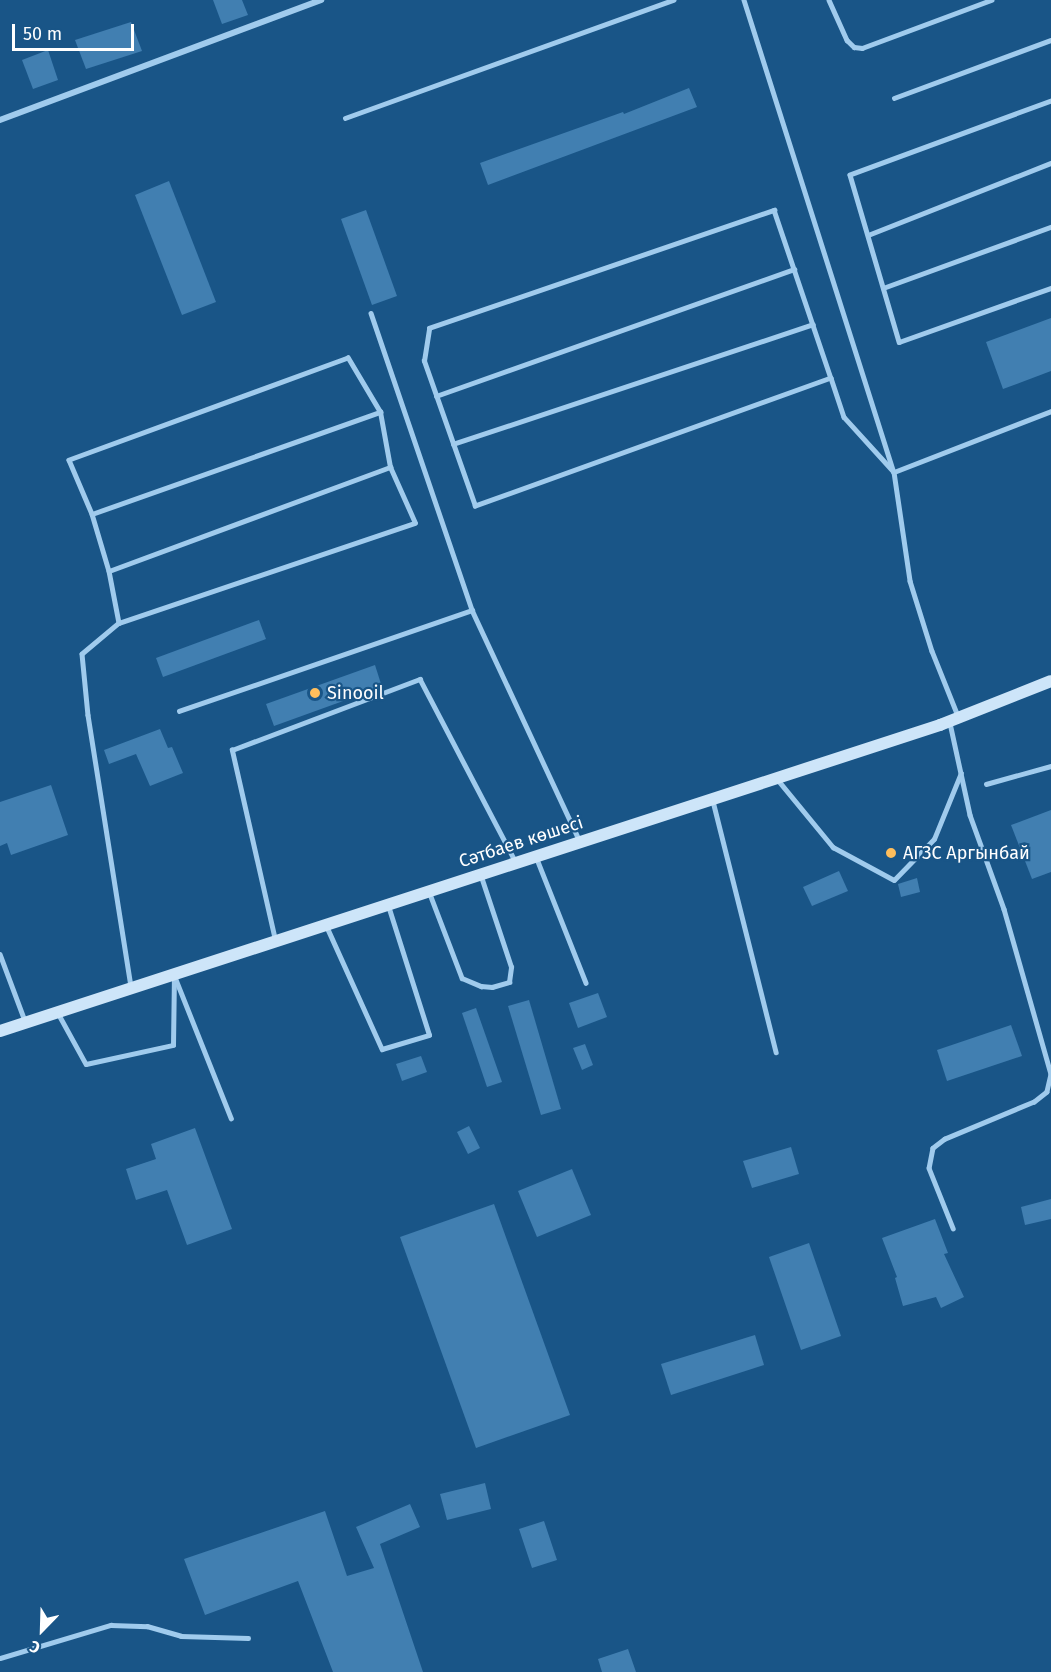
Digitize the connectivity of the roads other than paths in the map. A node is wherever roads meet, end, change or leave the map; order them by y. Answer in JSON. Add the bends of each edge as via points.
{"nodes":[{"id":1,"x":321,"y":0,"type":"edge"},
{"id":2,"x":673,"y":0,"type":"edge"},
{"id":3,"x":744,"y":0,"type":"edge"},
{"id":4,"x":829,"y":0,"type":"edge"},
{"id":5,"x":991,"y":0,"type":"edge"},
{"id":6,"x":1051,"y":40,"type":"edge"},
{"id":7,"x":894,"y":98,"type":"dead end"},
{"id":8,"x":1051,"y":101,"type":"edge"},
{"id":9,"x":345,"y":118,"type":"dead end"},
{"id":10,"x":0,"y":120,"type":"edge"},
{"id":11,"x":1051,"y":163,"type":"edge"},
{"id":12,"x":1051,"y":227,"type":"edge"},
{"id":13,"x":868,"y":235,"type":"junction"},
{"id":14,"x":794,"y":269,"type":"junction"},
{"id":15,"x":883,"y":288,"type":"junction"},
{"id":16,"x":1051,"y":288,"type":"edge"},
{"id":17,"x":370,"y":313,"type":"dead end"},
{"id":18,"x":813,"y":324,"type":"junction"},
{"id":19,"x":831,"y":378,"type":"junction"},
{"id":20,"x":436,"y":396,"type":"junction"},
{"id":21,"x":1051,"y":411,"type":"edge"},
{"id":22,"x":380,"y":412,"type":"junction"},
{"id":23,"x":453,"y":444,"type":"junction"},
{"id":24,"x":390,"y":467,"type":"junction"},
{"id":25,"x":894,"y":472,"type":"junction"},
{"id":26,"x":92,"y":514,"type":"junction"},
{"id":27,"x":109,"y":571,"type":"junction"},
{"id":28,"x":472,"y":610,"type":"junction"},
{"id":29,"x":119,"y":623,"type":"junction"},
{"id":30,"x":1051,"y":681,"type":"edge"},
{"id":31,"x":179,"y":711,"type":"dead end"},
{"id":32,"x":954,"y":719,"type":"junction"},
{"id":33,"x":1051,"y":766,"type":"edge"},
{"id":34,"x":961,"y":773,"type":"junction"},
{"id":35,"x":776,"y":778,"type":"junction"},
{"id":36,"x":986,"y":784,"type":"dead end"},
{"id":37,"x":712,"y":799,"type":"junction"},
{"id":38,"x":580,"y":842,"type":"junction"},
{"id":39,"x":536,"y":856,"type":"junction"},
{"id":40,"x":516,"y":863,"type":"junction"},
{"id":41,"x":480,"y":875,"type":"junction"},
{"id":42,"x":429,"y":891,"type":"junction"},
{"id":43,"x":387,"y":905,"type":"junction"},
{"id":44,"x":326,"y":925,"type":"junction"},
{"id":45,"x":275,"y":942,"type":"junction"},
{"id":46,"x":0,"y":954,"type":"edge"},
{"id":47,"x":174,"y":974,"type":"junction"},
{"id":48,"x":586,"y":983,"type":"dead end"},
{"id":49,"x":132,"y":988,"type":"junction"},
{"id":50,"x":58,"y":1013,"type":"junction"},
{"id":51,"x":26,"y":1023,"type":"junction"},
{"id":52,"x":0,"y":1032,"type":"edge"},
{"id":53,"x":776,"y":1052,"type":"dead end"},
{"id":54,"x":231,"y":1118,"type":"dead end"},
{"id":55,"x":953,"y":1228,"type":"dead end"},
{"id":56,"x":248,"y":1638,"type":"dead end"},
{"id":57,"x":0,"y":1658,"type":"edge"}],
"edges":[{"from":1,"to":10,"type":"street"},
{"from":2,"to":9,"type":"lane"},
{"from":3,"to":25,"type":"lane"},
{"from":4,"to":5,"type":"lane","via":[[847,40],[862,48]]},
{"from":6,"to":7,"type":"lane"},
{"from":8,"to":13,"type":"lane","via":[[850,175]]},
{"from":11,"to":13,"type":"lane"},
{"from":12,"to":15,"type":"lane"},
{"from":13,"to":15,"type":"lane"},
{"from":14,"to":18,"type":"lane"},
{"from":14,"to":20,"type":"lane"},
{"from":14,"to":20,"type":"lane","via":[[774,210],[429,328],[424,361]]},
{"from":15,"to":16,"type":"lane","via":[[899,342]]},
{"from":17,"to":28,"type":"lane"},
{"from":18,"to":19,"type":"lane"},
{"from":18,"to":23,"type":"lane"},
{"from":19,"to":23,"type":"lane","via":[[475,506]]},
{"from":19,"to":25,"type":"lane","via":[[844,417]]},
{"from":20,"to":23,"type":"lane"},
{"from":21,"to":25,"type":"lane"},
{"from":22,"to":24,"type":"lane"},
{"from":22,"to":26,"type":"lane"},
{"from":22,"to":26,"type":"lane","via":[[348,358],[69,460]]},
{"from":24,"to":27,"type":"lane"},
{"from":24,"to":29,"type":"lane","via":[[415,523]]},
{"from":25,"to":32,"type":"lane","via":[[910,581]]},
{"from":26,"to":27,"type":"lane"},
{"from":27,"to":29,"type":"lane"},
{"from":28,"to":31,"type":"lane"},
{"from":28,"to":38,"type":"lane"},
{"from":29,"to":49,"type":"lane","via":[[82,654],[88,715]]},
{"from":30,"to":32,"type":"main road","name":"Сәтбаев көшесі"},
{"from":32,"to":34,"type":"lane"},
{"from":32,"to":35,"type":"main road","name":"Сәтбаев көшесі"},
{"from":33,"to":36,"type":"lane"},
{"from":34,"to":35,"type":"lane","via":[[934,839],[894,880],[833,847]]},
{"from":34,"to":55,"type":"lane","via":[[970,815],[1004,909],[1051,1074],[1047,1092],[1034,1102],[945,1139],[933,1148],[929,1168]]},
{"from":35,"to":37,"type":"main road","name":"Сәтбаев көшесі"},
{"from":37,"to":38,"type":"main road","name":"Сәтбаев көшесі"},
{"from":37,"to":53,"type":"lane"},
{"from":38,"to":39,"type":"main road","name":"Сәтбаев көшесі"},
{"from":39,"to":40,"type":"main road","name":"Сәтбаев көшесі"},
{"from":39,"to":48,"type":"lane"},
{"from":40,"to":41,"type":"main road","name":"Сәтбаев көшесі"},
{"from":40,"to":45,"type":"lane","via":[[420,678],[232,750]]},
{"from":41,"to":42,"type":"main road","name":"Сәтбаев көшесі"},
{"from":41,"to":42,"type":"lane","via":[[512,967],[509,982],[492,987],[462,978]]},
{"from":42,"to":43,"type":"main road","name":"Сәтбаев көшесі"},
{"from":43,"to":44,"type":"main road","name":"Сәтбаев көшесі"},
{"from":43,"to":44,"type":"lane","via":[[429,1035],[382,1049]]},
{"from":44,"to":45,"type":"main road","name":"Сәтбаев көшесі"},
{"from":45,"to":47,"type":"main road","name":"Сәтбаев көшесі"},
{"from":46,"to":51,"type":"lane"},
{"from":47,"to":49,"type":"main road","name":"Сәтбаев көшесі"},
{"from":47,"to":50,"type":"lane","via":[[173,1045],[86,1064]]},
{"from":47,"to":54,"type":"lane"},
{"from":49,"to":50,"type":"main road","name":"Сәтбаев көшесі"},
{"from":50,"to":51,"type":"main road","name":"Сәтбаев көшесі"},
{"from":51,"to":52,"type":"main road","name":"Сәтбаев көшесі"},
{"from":56,"to":57,"type":"lane","via":[[181,1636],[147,1626],[111,1625]]}]}
